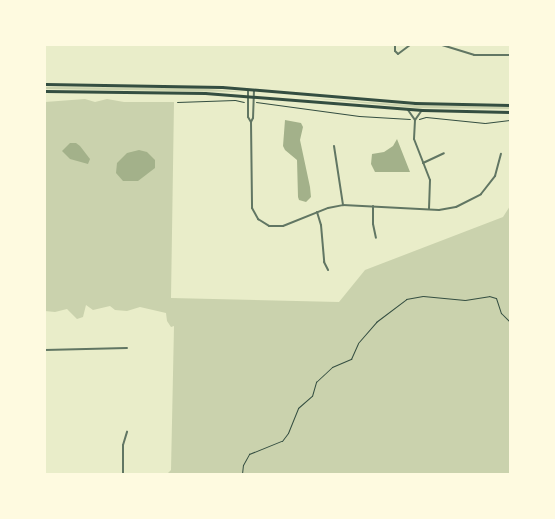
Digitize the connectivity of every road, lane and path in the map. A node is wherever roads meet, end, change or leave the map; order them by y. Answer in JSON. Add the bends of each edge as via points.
{"nodes":[{"id":1,"x":395,"y":45,"type":"edge"},
{"id":2,"x":410,"y":45,"type":"edge"},
{"id":3,"x":442,"y":45,"type":"edge"},
{"id":4,"x":510,"y":55,"type":"edge"},
{"id":5,"x":45,"y":84,"type":"edge"},
{"id":6,"x":248,"y":88,"type":"junction"},
{"id":7,"x":254,"y":88,"type":"junction"},
{"id":8,"x":45,"y":91,"type":"edge"},
{"id":9,"x":248,"y":95,"type":"junction"},
{"id":10,"x":254,"y":95,"type":"junction"},
{"id":11,"x":177,"y":102,"type":"dead end"},
{"id":12,"x":245,"y":102,"type":"dead end"},
{"id":13,"x":258,"y":102,"type":"dead end"},
{"id":14,"x":510,"y":105,"type":"edge"},
{"id":15,"x":407,"y":109,"type":"junction"},
{"id":16,"x":422,"y":110,"type":"junction"},
{"id":17,"x":510,"y":112,"type":"edge"},
{"id":18,"x":415,"y":119,"type":"junction"},
{"id":19,"x":510,"y":120,"type":"edge"},
{"id":20,"x":251,"y":122,"type":"junction"},
{"id":21,"x":334,"y":146,"type":"dead end"},
{"id":22,"x":444,"y":153,"type":"dead end"},
{"id":23,"x":502,"y":154,"type":"dead end"},
{"id":24,"x":423,"y":163,"type":"junction"},
{"id":25,"x":344,"y":205,"type":"junction"},
{"id":26,"x":373,"y":206,"type":"junction"},
{"id":27,"x":429,"y":209,"type":"junction"},
{"id":28,"x":317,"y":212,"type":"junction"},
{"id":29,"x":376,"y":238,"type":"dead end"},
{"id":30,"x":328,"y":270,"type":"dead end"},
{"id":31,"x":510,"y":322,"type":"edge"},
{"id":32,"x":127,"y":348,"type":"dead end"},
{"id":33,"x":45,"y":350,"type":"edge"},
{"id":34,"x":127,"y":432,"type":"dead end"},
{"id":35,"x":123,"y":474,"type":"edge"},
{"id":36,"x":242,"y":474,"type":"edge"}],
"edges":[{"from":1,"to":2,"type":"street","via":[[398,54]]},
{"from":3,"to":4,"type":"street","via":[[474,55]]},
{"from":5,"to":6,"type":"main road"},
{"from":6,"to":7,"type":"main road"},
{"from":6,"to":9,"type":"street"},
{"from":7,"to":10,"type":"street"},
{"from":7,"to":14,"type":"main road","via":[[415,103]]},
{"from":8,"to":9,"type":"main road"},
{"from":9,"to":10,"type":"main road"},
{"from":9,"to":20,"type":"street"},
{"from":10,"to":15,"type":"main road"},
{"from":10,"to":20,"type":"street"},
{"from":11,"to":12,"type":"path"},
{"from":13,"to":18,"type":"path","via":[[359,116]]},
{"from":15,"to":16,"type":"main road"},
{"from":15,"to":18,"type":"street"},
{"from":16,"to":17,"type":"main road"},
{"from":16,"to":18,"type":"street"},
{"from":18,"to":19,"type":"path","via":[[426,117],[485,123]]},
{"from":18,"to":24,"type":"street","via":[[414,139]]},
{"from":20,"to":28,"type":"street","via":[[252,208],[258,219],[269,226],[280,227]]},
{"from":21,"to":25,"type":"street"},
{"from":22,"to":24,"type":"street"},
{"from":23,"to":27,"type":"street","via":[[495,176],[481,194],[456,207]]},
{"from":24,"to":27,"type":"street","via":[[430,185]]},
{"from":25,"to":26,"type":"street"},
{"from":25,"to":28,"type":"street"},
{"from":26,"to":27,"type":"street"},
{"from":26,"to":29,"type":"street"},
{"from":28,"to":30,"type":"street"},
{"from":31,"to":36,"type":"path","via":[[501,313],[496,298],[488,296],[465,300],[422,296],[406,299],[376,322],[358,343],[351,359],[332,367],[316,382],[312,396],[298,408],[282,441],[248,454]]},
{"from":32,"to":33,"type":"street"},
{"from":34,"to":35,"type":"street","via":[[123,445]]}]}
